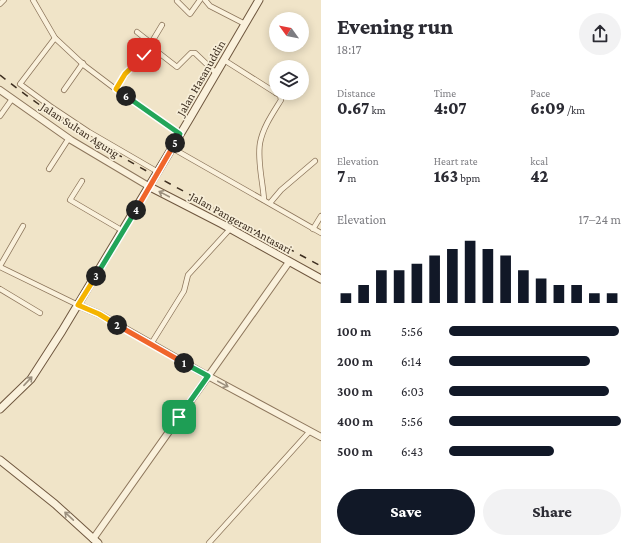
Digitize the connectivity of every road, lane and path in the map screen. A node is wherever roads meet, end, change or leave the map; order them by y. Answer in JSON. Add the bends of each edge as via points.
{"nodes":[{"id":1,"x":4,"y":0,"type":"edge"},
{"id":2,"x":33,"y":0,"type":"edge"},
{"id":3,"x":200,"y":0,"type":"edge"},
{"id":4,"x":205,"y":0,"type":"edge"},
{"id":5,"x":259,"y":0,"type":"edge"},
{"id":6,"x":177,"y":1,"type":"dead end"},
{"id":7,"x":0,"y":4,"type":"edge"},
{"id":8,"x":245,"y":24,"type":"junction"},
{"id":9,"x":162,"y":25,"type":"dead end"},
{"id":10,"x":136,"y":32,"type":"dead end"},
{"id":11,"x":55,"y":38,"type":"junction"},
{"id":12,"x":150,"y":44,"type":"junction"},
{"id":13,"x":224,"y":60,"type":"junction"},
{"id":14,"x":83,"y":63,"type":"junction"},
{"id":15,"x":216,"y":73,"type":"junction"},
{"id":16,"x":116,"y":89,"type":"junction"},
{"id":17,"x":269,"y":89,"type":"edge"},
{"id":18,"x":0,"y":90,"type":"edge"},
{"id":19,"x":64,"y":90,"type":"dead end"},
{"id":20,"x":12,"y":99,"type":"junction"},
{"id":21,"x":281,"y":100,"type":"edge"},
{"id":22,"x":0,"y":116,"type":"edge"},
{"id":23,"x":180,"y":134,"type":"junction"},
{"id":24,"x":69,"y":138,"type":"junction"},
{"id":25,"x":172,"y":148,"type":"junction"},
{"id":26,"x":315,"y":161,"type":"dead end"},
{"id":27,"x":49,"y":170,"type":"dead end"},
{"id":28,"x":158,"y":172,"type":"junction"},
{"id":29,"x":82,"y":181,"type":"dead end"},
{"id":30,"x":150,"y":186,"type":"junction"},
{"id":31,"x":264,"y":200,"type":"junction"},
{"id":32,"x":270,"y":203,"type":"junction"},
{"id":33,"x":321,"y":216,"type":"edge"},
{"id":34,"x":24,"y":226,"type":"dead end"},
{"id":35,"x":230,"y":229,"type":"junction"},
{"id":36,"x":313,"y":229,"type":"junction"},
{"id":37,"x":123,"y":231,"type":"junction"},
{"id":38,"x":321,"y":233,"type":"edge"},
{"id":39,"x":289,"y":262,"type":"junction"},
{"id":40,"x":1,"y":268,"type":"edge"},
{"id":41,"x":321,"y":279,"type":"edge"},
{"id":42,"x":0,"y":289,"type":"edge"},
{"id":43,"x":78,"y":305,"type":"junction"},
{"id":44,"x":40,"y":313,"type":"dead end"},
{"id":45,"x":151,"y":344,"type":"junction"},
{"id":46,"x":208,"y":376,"type":"junction"},
{"id":47,"x":0,"y":409,"type":"edge"},
{"id":48,"x":310,"y":431,"type":"junction"},
{"id":49,"x":321,"y":437,"type":"edge"},
{"id":50,"x":0,"y":460,"type":"edge"},
{"id":51,"x":95,"y":541,"type":"edge"},
{"id":52,"x":209,"y":543,"type":"edge"}],
"edges":[{"from":1,"to":7,"type":"street"},
{"from":2,"to":11,"type":"street"},
{"from":3,"to":6,"type":"street","via":[[190,14]]},
{"from":4,"to":8,"type":"street","via":[[210,6]]},
{"from":5,"to":8,"type":"main road","name":"Jalan Hasanuddin"},
{"from":8,"to":13,"type":"main road","name":"Jalan Hasanuddin"},
{"from":9,"to":12,"type":"street"},
{"from":10,"to":12,"type":"street"},
{"from":11,"to":14,"type":"street"},
{"from":11,"to":28,"type":"street","via":[[20,84],[89,132]]},
{"from":12,"to":15,"type":"street","via":[[177,67],[191,53],[195,53]]},
{"from":12,"to":16,"type":"street"},
{"from":13,"to":15,"type":"main road","name":"Jalan Hasanuddin"},
{"from":13,"to":17,"type":"street"},
{"from":14,"to":16,"type":"street"},
{"from":14,"to":19,"type":"street"},
{"from":15,"to":23,"type":"main road","name":"Jalan Hasanuddin"},
{"from":16,"to":23,"type":"street"},
{"from":18,"to":20,"type":"street","name":"Jalan Sultan Agung"},
{"from":20,"to":22,"type":"street"},
{"from":20,"to":24,"type":"street","name":"Jalan Sultan Agung"},
{"from":21,"to":31,"type":"street","via":[[260,142]]},
{"from":23,"to":25,"type":"main road","name":"Jalan Hasanuddin"},
{"from":24,"to":27,"type":"street"},
{"from":24,"to":30,"type":"street","name":"Jalan Sultan Agung"},
{"from":25,"to":28,"type":"main road","name":"Jalan Hasanuddin"},
{"from":25,"to":31,"type":"street"},
{"from":26,"to":32,"type":"street"},
{"from":28,"to":30,"type":"main road","name":"Jalan Hasanuddin"},
{"from":29,"to":37,"type":"street","via":[[70,200]]},
{"from":35,"to":30,"type":"main road","name":"Jalan Pangeran Antasari","one_way":true},
{"from":30,"to":37,"type":"main road","name":"Jalan Hasanuddin"},
{"from":31,"to":32,"type":"street"},
{"from":32,"to":36,"type":"street"},
{"from":33,"to":36,"type":"street"},
{"from":34,"to":40,"type":"street"},
{"from":35,"to":39,"type":"main road","name":"Jalan Pangeran Antasari"},
{"from":35,"to":45,"type":"street","via":[[188,275],[184,291]]},
{"from":36,"to":38,"type":"street"},
{"from":37,"to":43,"type":"main road","name":"Jalan Hasanuddin"},
{"from":39,"to":41,"type":"main road","name":"Jalan Pangeran Antasari"},
{"from":39,"to":46,"type":"street"},
{"from":40,"to":43,"type":"street"},
{"from":42,"to":44,"type":"street"},
{"from":43,"to":45,"type":"street"},
{"from":47,"to":43,"type":"main road","name":"Jalan Hasanuddin","one_way":true,"via":[[31,379]]},
{"from":45,"to":46,"type":"street"},
{"from":46,"to":48,"type":"street","one_way":true},
{"from":46,"to":51,"type":"street"},
{"from":48,"to":49,"type":"street"},
{"from":48,"to":52,"type":"street"},
{"from":51,"to":50,"type":"main road","one_way":true,"via":[[55,504]]}]}
